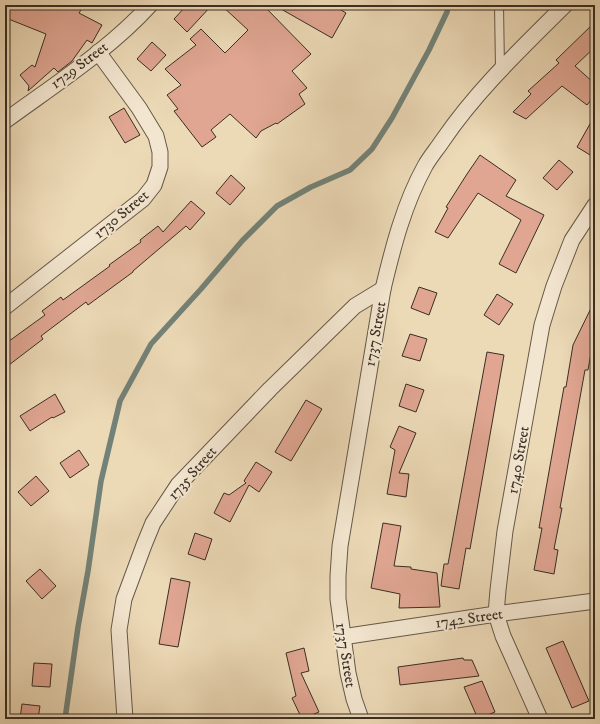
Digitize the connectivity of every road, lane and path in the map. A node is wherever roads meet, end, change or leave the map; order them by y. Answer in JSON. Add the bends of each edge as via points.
{"nodes":[{"id":1,"x":150,"y":5,"type":"edge"},
{"id":2,"x":499,"y":5,"type":"edge"},
{"id":3,"x":565,"y":5,"type":"edge"},
{"id":4,"x":98,"y":52,"type":"junction"},
{"id":5,"x":500,"y":69,"type":"junction"},
{"id":6,"x":5,"y":121,"type":"edge"},
{"id":7,"x":595,"y":205,"type":"edge"},
{"id":8,"x":383,"y":289,"type":"junction"},
{"id":9,"x":5,"y":307,"type":"edge"},
{"id":10,"x":595,"y":602,"type":"edge"},
{"id":11,"x":496,"y":614,"type":"junction"},
{"id":12,"x":342,"y":637,"type":"junction"},
{"id":13,"x":125,"y":719,"type":"edge"},
{"id":14,"x":361,"y":719,"type":"edge"},
{"id":15,"x":540,"y":719,"type":"edge"}],
"edges":[{"from":1,"to":4,"type":"street","name":"1729 Street"},
{"from":2,"to":5,"type":"lane"},
{"from":3,"to":5,"type":"street","name":"1737 Street"},
{"from":4,"to":6,"type":"street","name":"1729 Street"},
{"from":4,"to":9,"type":"street","name":"1730 Street","via":[[156,136],[160,167],[154,185],[143,199]]},
{"from":5,"to":8,"type":"street","name":"1737 Street","via":[[457,119],[426,165],[405,209],[391,252]]},
{"from":7,"to":11,"type":"street","name":"1740 Street","via":[[572,240],[542,325],[505,531]]},
{"from":8,"to":12,"type":"street","name":"1737 Street","via":[[340,546],[338,599]]},
{"from":8,"to":13,"type":"street","name":"1735 Street","via":[[355,306],[270,389],[178,485],[153,523],[124,599],[118,630]]},
{"from":10,"to":11,"type":"street","name":"1742 Street"},
{"from":11,"to":12,"type":"street","name":"1742 Street"},
{"from":11,"to":15,"type":"street","name":"1740 Street","via":[[503,636]]},
{"from":12,"to":14,"type":"street","name":"1737 Street","via":[[354,699]]}]}
